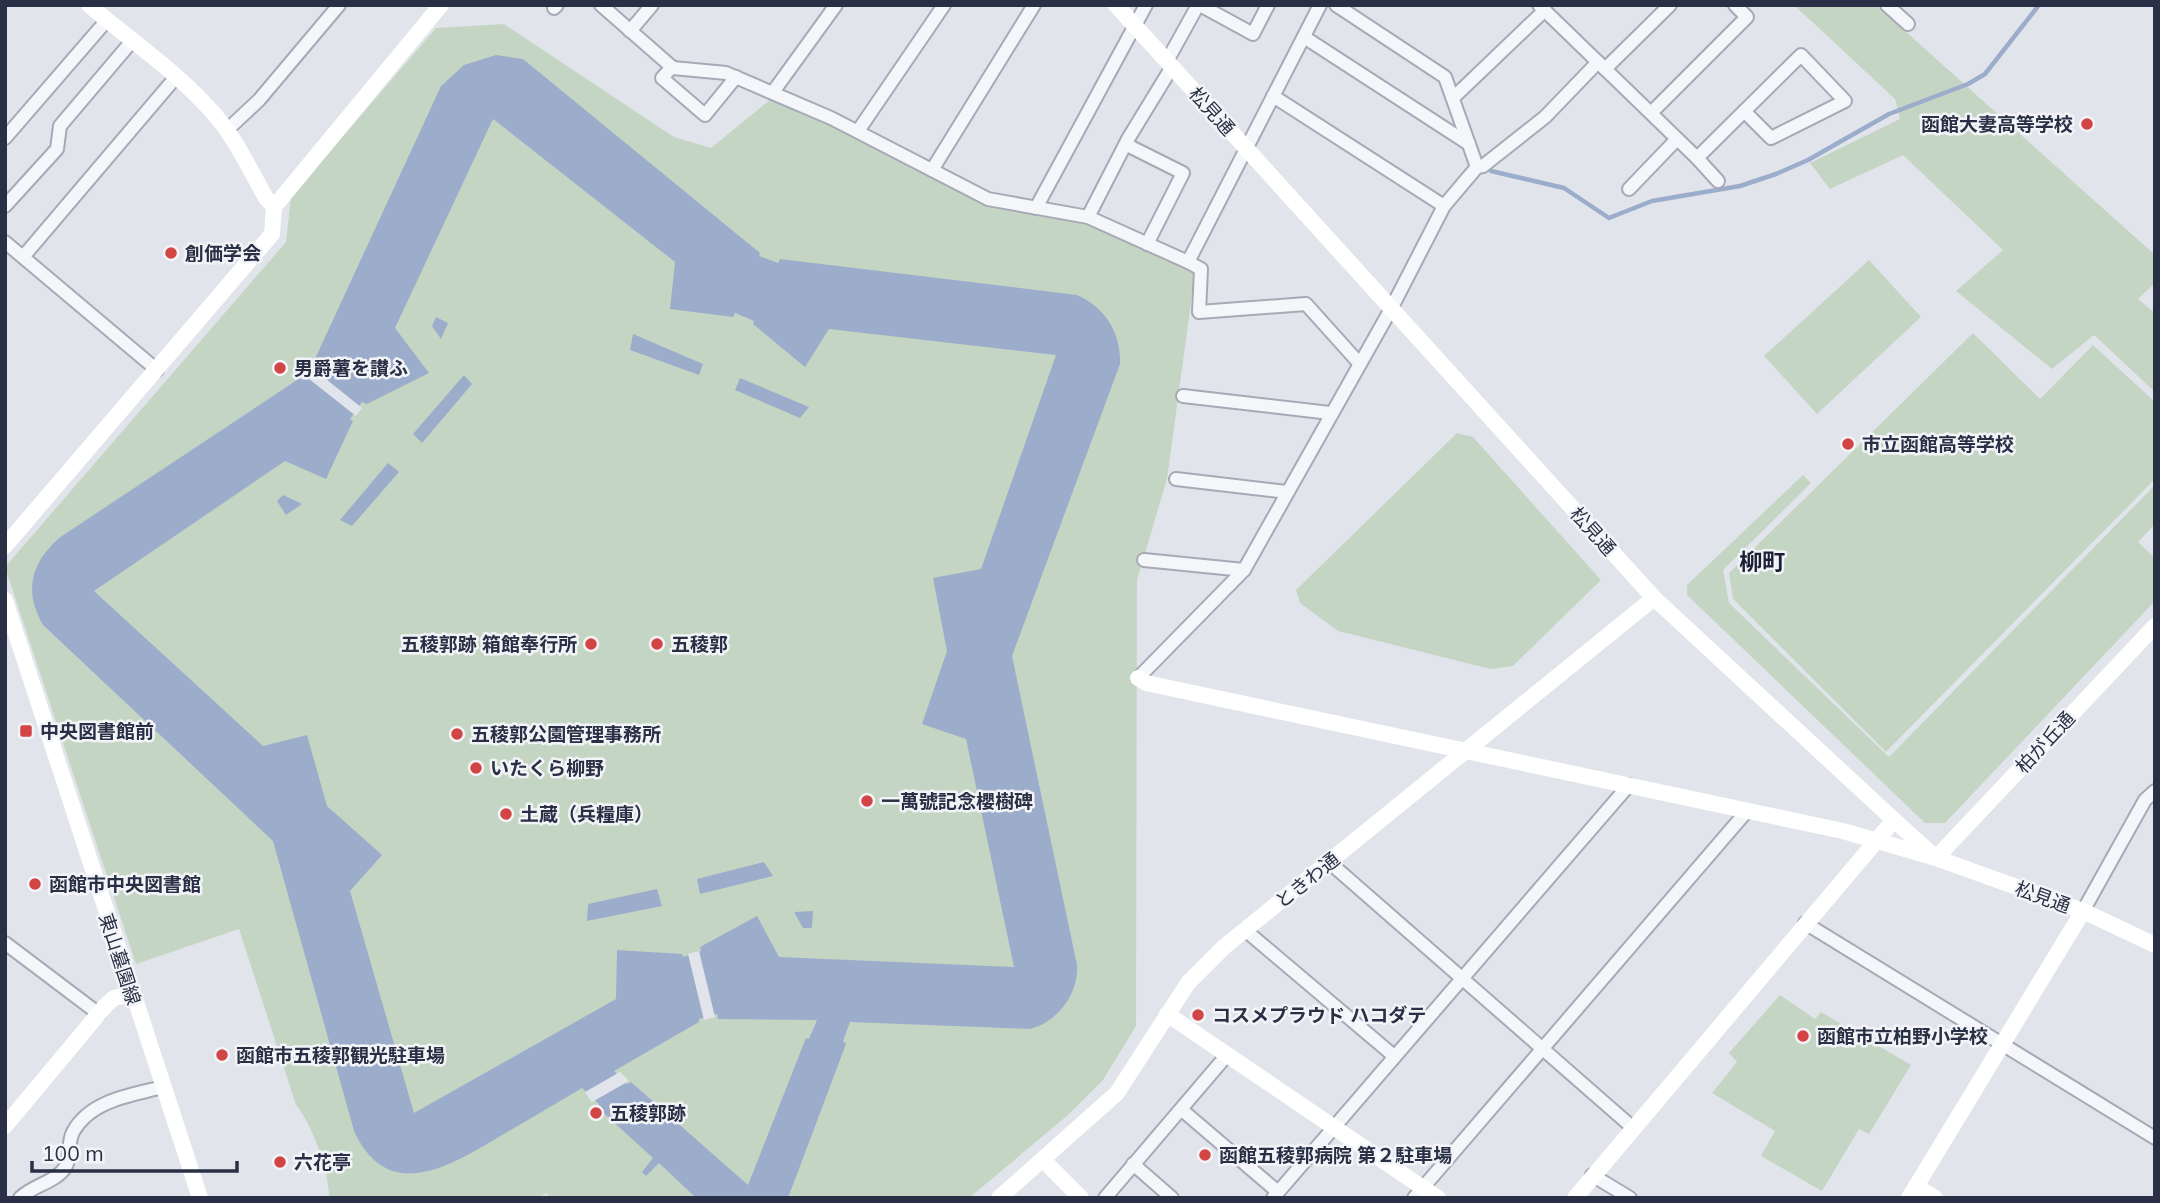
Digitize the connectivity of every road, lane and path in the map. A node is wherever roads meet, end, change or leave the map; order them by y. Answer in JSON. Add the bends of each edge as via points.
{"nodes":[{"id":1,"x":89,"y":5,"type":"edge"},
{"id":2,"x":340,"y":5,"type":"edge"},
{"id":3,"x":441,"y":5,"type":"edge"},
{"id":4,"x":601,"y":5,"type":"edge"},
{"id":5,"x":652,"y":5,"type":"edge"},
{"id":6,"x":836,"y":5,"type":"edge"},
{"id":7,"x":944,"y":5,"type":"edge"},
{"id":8,"x":1034,"y":5,"type":"edge"},
{"id":9,"x":1116,"y":5,"type":"edge"},
{"id":10,"x":1146,"y":5,"type":"edge"},
{"id":11,"x":1199,"y":5,"type":"edge"},
{"id":12,"x":1268,"y":5,"type":"edge"},
{"id":13,"x":1320,"y":5,"type":"edge"},
{"id":14,"x":1336,"y":5,"type":"edge"},
{"id":15,"x":1670,"y":5,"type":"edge"},
{"id":16,"x":1735,"y":5,"type":"edge"},
{"id":17,"x":1887,"y":5,"type":"edge"},
{"id":18,"x":1542,"y":8,"type":"edge"},
{"id":19,"x":107,"y":20,"type":"junction"},
{"id":20,"x":1908,"y":24,"type":"dead end"},
{"id":21,"x":1135,"y":25,"type":"junction"},
{"id":22,"x":630,"y":31,"type":"junction"},
{"id":23,"x":1304,"y":37,"type":"junction"},
{"id":24,"x":132,"y":41,"type":"junction"},
{"id":25,"x":1170,"y":64,"type":"junction"},
{"id":26,"x":1602,"y":66,"type":"junction"},
{"id":27,"x":672,"y":67,"type":"junction"},
{"id":28,"x":176,"y":77,"type":"junction"},
{"id":29,"x":736,"y":77,"type":"junction"},
{"id":30,"x":773,"y":92,"type":"junction"},
{"id":31,"x":1273,"y":96,"type":"junction"},
{"id":32,"x":1452,"y":98,"type":"junction"},
{"id":33,"x":1744,"y":111,"type":"junction"},
{"id":34,"x":1651,"y":113,"type":"junction"},
{"id":35,"x":227,"y":130,"type":"junction"},
{"id":36,"x":858,"y":131,"type":"junction"},
{"id":37,"x":5,"y":138,"type":"edge"},
{"id":38,"x":1677,"y":139,"type":"junction"},
{"id":39,"x":1469,"y":144,"type":"junction"},
{"id":40,"x":1127,"y":145,"type":"junction"},
{"id":41,"x":1247,"y":149,"type":"junction"},
{"id":42,"x":1697,"y":158,"type":"junction"},
{"id":43,"x":1476,"y":167,"type":"junction"},
{"id":44,"x":932,"y":170,"type":"junction"},
{"id":45,"x":1718,"y":181,"type":"dead end"},
{"id":46,"x":1629,"y":189,"type":"dead end"},
{"id":47,"x":5,"y":206,"type":"edge"},
{"id":48,"x":274,"y":206,"type":"junction"},
{"id":49,"x":1444,"y":206,"type":"junction"},
{"id":50,"x":1036,"y":208,"type":"junction"},
{"id":51,"x":1088,"y":217,"type":"junction"},
{"id":52,"x":5,"y":242,"type":"edge"},
{"id":53,"x":1147,"y":244,"type":"junction"},
{"id":54,"x":23,"y":257,"type":"junction"},
{"id":55,"x":1188,"y":262,"type":"junction"},
{"id":56,"x":1391,"y":309,"type":"junction"},
{"id":57,"x":1359,"y":363,"type":"junction"},
{"id":58,"x":157,"y":370,"type":"junction"},
{"id":59,"x":1182,"y":396,"type":"dead end"},
{"id":60,"x":1330,"y":414,"type":"junction"},
{"id":61,"x":1176,"y":479,"type":"dead end"},
{"id":62,"x":1287,"y":492,"type":"junction"},
{"id":63,"x":5,"y":545,"type":"edge"},
{"id":64,"x":1144,"y":560,"type":"dead end"},
{"id":65,"x":1244,"y":570,"type":"junction"},
{"id":66,"x":1654,"y":598,"type":"junction"},
{"id":67,"x":5,"y":600,"type":"edge"},
{"id":68,"x":2155,"y":626,"type":"edge"},
{"id":69,"x":1138,"y":678,"type":"joint"},
{"id":70,"x":1468,"y":750,"type":"junction"},
{"id":71,"x":1629,"y":785,"type":"junction"},
{"id":72,"x":2152,"y":799,"type":"edge"},
{"id":73,"x":1747,"y":810,"type":"junction"},
{"id":74,"x":1894,"y":821,"type":"junction"},
{"id":75,"x":1876,"y":841,"type":"junction"},
{"id":76,"x":1936,"y":858,"type":"junction"},
{"id":77,"x":1329,"y":862,"type":"junction"},
{"id":78,"x":2083,"y":911,"type":"junction"},
{"id":79,"x":1805,"y":923,"type":"junction"},
{"id":80,"x":1245,"y":930,"type":"junction"},
{"id":81,"x":5,"y":943,"type":"edge"},
{"id":82,"x":2155,"y":945,"type":"edge"},
{"id":83,"x":1462,"y":978,"type":"junction"},
{"id":84,"x":131,"y":994,"type":"junction"},
{"id":85,"x":99,"y":1014,"type":"junction"},
{"id":86,"x":1167,"y":1014,"type":"junction"},
{"id":87,"x":2003,"y":1043,"type":"junction"},
{"id":88,"x":1544,"y":1049,"type":"junction"},
{"id":89,"x":1227,"y":1055,"type":"junction"},
{"id":90,"x":1394,"y":1056,"type":"junction"},
{"id":91,"x":163,"y":1087,"type":"junction"},
{"id":92,"x":1182,"y":1110,"type":"junction"},
{"id":93,"x":5,"y":1126,"type":"edge"},
{"id":94,"x":1333,"y":1127,"type":"junction"},
{"id":95,"x":1632,"y":1127,"type":"junction"},
{"id":96,"x":2155,"y":1138,"type":"edge"},
{"id":97,"x":1044,"y":1161,"type":"junction"},
{"id":98,"x":1133,"y":1164,"type":"junction"},
{"id":99,"x":1592,"y":1175,"type":"junction"},
{"id":100,"x":1913,"y":1192,"type":"edge"},
{"id":101,"x":1418,"y":1193,"type":"edge"},
{"id":102,"x":1275,"y":1195,"type":"edge"},
{"id":103,"x":20,"y":1198,"type":"edge"},
{"id":104,"x":200,"y":1198,"type":"edge"},
{"id":105,"x":999,"y":1198,"type":"edge"},
{"id":106,"x":1081,"y":1198,"type":"edge"},
{"id":107,"x":1105,"y":1198,"type":"edge"},
{"id":108,"x":1172,"y":1198,"type":"edge"},
{"id":109,"x":1438,"y":1198,"type":"edge"},
{"id":110,"x":1575,"y":1198,"type":"edge"},
{"id":111,"x":1630,"y":1198,"type":"edge"},
{"id":112,"x":1935,"y":1198,"type":"edge"}],
"edges":[{"from":1,"to":19,"type":"street"},
{"from":2,"to":35,"type":"street","via":[[259,100]]},
{"from":3,"to":48,"type":"street"},
{"from":4,"to":22,"type":"street"},
{"from":5,"to":22,"type":"street"},
{"from":6,"to":30,"type":"street"},
{"from":7,"to":36,"type":"street"},
{"from":8,"to":44,"type":"street"},
{"from":9,"to":21,"type":"street","name":"松見通"},
{"from":10,"to":21,"type":"street"},
{"from":11,"to":12,"type":"street","via":[[1253,34]]},
{"from":11,"to":25,"type":"street"},
{"from":13,"to":23,"type":"street"},
{"from":14,"to":32,"type":"street","via":[[1445,77]]},
{"from":15,"to":26,"type":"street"},
{"from":16,"to":34,"type":"street","via":[[1747,18]]},
{"from":17,"to":20,"type":"street"},
{"from":18,"to":26,"type":"street"},
{"from":18,"to":32,"type":"street"},
{"from":19,"to":24,"type":"street"},
{"from":19,"to":37,"type":"street"},
{"from":21,"to":25,"type":"street","name":"松見通"},
{"from":21,"to":50,"type":"street"},
{"from":22,"to":27,"type":"street"},
{"from":23,"to":31,"type":"street"},
{"from":23,"to":39,"type":"street"},
{"from":24,"to":28,"type":"street"},
{"from":24,"to":47,"type":"street","via":[[60,126],[57,149]]},
{"from":25,"to":40,"type":"street"},
{"from":25,"to":41,"type":"street","name":"松見通"},
{"from":26,"to":34,"type":"street"},
{"from":26,"to":43,"type":"street","via":[[1545,117]]},
{"from":27,"to":29,"type":"street","via":[[711,69]]},
{"from":27,"to":29,"type":"street","via":[[662,78],[705,115]]},
{"from":28,"to":35,"type":"street"},
{"from":28,"to":54,"type":"street"},
{"from":29,"to":30,"type":"street"},
{"from":30,"to":36,"type":"street"},
{"from":31,"to":41,"type":"street"},
{"from":31,"to":49,"type":"street"},
{"from":32,"to":39,"type":"street"},
{"from":33,"to":33,"type":"street","via":[[1801,55],[1845,100],[1771,138]]},
{"from":33,"to":42,"type":"street"},
{"from":34,"to":38,"type":"street"},
{"from":35,"to":48,"type":"street"},
{"from":36,"to":44,"type":"street"},
{"from":38,"to":42,"type":"street"},
{"from":38,"to":46,"type":"street"},
{"from":39,"to":43,"type":"street"},
{"from":40,"to":51,"type":"street"},
{"from":40,"to":53,"type":"street","via":[[1183,173]]},
{"from":41,"to":55,"type":"street"},
{"from":41,"to":56,"type":"street","name":"松見通"},
{"from":42,"to":45,"type":"street"},
{"from":43,"to":49,"type":"street"},
{"from":44,"to":50,"type":"street","via":[[988,199]]},
{"from":48,"to":58,"type":"street","via":[[272,234]]},
{"from":49,"to":56,"type":"street"},
{"from":50,"to":51,"type":"street"},
{"from":51,"to":53,"type":"street"},
{"from":52,"to":54,"type":"street"},
{"from":53,"to":55,"type":"street"},
{"from":54,"to":58,"type":"street"},
{"from":55,"to":57,"type":"street","via":[[1201,269],[1199,312],[1306,304]]},
{"from":56,"to":57,"type":"street"},
{"from":56,"to":66,"type":"street","name":"松見通"},
{"from":57,"to":60,"type":"street"},
{"from":58,"to":63,"type":"street"},
{"from":59,"to":60,"type":"street"},
{"from":60,"to":62,"type":"street"},
{"from":61,"to":62,"type":"street"},
{"from":62,"to":65,"type":"street"},
{"from":64,"to":65,"type":"street"},
{"from":65,"to":69,"type":"street"},
{"from":66,"to":70,"type":"street","name":"ときわ通"},
{"from":66,"to":74,"type":"street","name":"松見通"},
{"from":67,"to":84,"type":"street","name":"東山墓園線"},
{"from":68,"to":76,"type":"street","name":"柏が丘通"},
{"from":69,"to":70,"type":"street"},
{"from":70,"to":71,"type":"street"},
{"from":70,"to":77,"type":"street","name":"ときわ通"},
{"from":71,"to":73,"type":"street"},
{"from":71,"to":83,"type":"street"},
{"from":72,"to":78,"type":"street"},
{"from":73,"to":75,"type":"street"},
{"from":73,"to":88,"type":"street"},
{"from":74,"to":75,"type":"street"},
{"from":74,"to":76,"type":"street","name":"松見通"},
{"from":75,"to":76,"type":"street"},
{"from":75,"to":79,"type":"street"},
{"from":76,"to":78,"type":"street","name":"松見通"},
{"from":77,"to":80,"type":"street","name":"ときわ通"},
{"from":77,"to":83,"type":"street"},
{"from":78,"to":82,"type":"street","name":"松見通"},
{"from":78,"to":87,"type":"street"},
{"from":79,"to":87,"type":"street"},
{"from":79,"to":95,"type":"street"},
{"from":80,"to":86,"type":"street","name":"ときわ通","via":[[1202,967]]},
{"from":80,"to":90,"type":"street"},
{"from":81,"to":85,"type":"street"},
{"from":83,"to":88,"type":"street"},
{"from":83,"to":90,"type":"street"},
{"from":84,"to":85,"type":"street","via":[[114,998]]},
{"from":84,"to":91,"type":"street","name":"東山墓園線"},
{"from":85,"to":93,"type":"street"},
{"from":86,"to":89,"type":"street"},
{"from":86,"to":97,"type":"street","name":"ときわ通","via":[[1117,1093]]},
{"from":87,"to":96,"type":"street"},
{"from":87,"to":100,"type":"street"},
{"from":88,"to":95,"type":"street"},
{"from":88,"to":101,"type":"street"},
{"from":89,"to":92,"type":"street"},
{"from":89,"to":94,"type":"street"},
{"from":90,"to":94,"type":"street"},
{"from":91,"to":103,"type":"street","via":[[107,1102],[84,1117],[71,1136],[65,1168]]},
{"from":91,"to":104,"type":"street","name":"東山墓園線"},
{"from":92,"to":98,"type":"street"},
{"from":92,"to":102,"type":"street"},
{"from":94,"to":101,"type":"street"},
{"from":94,"to":102,"type":"street"},
{"from":95,"to":99,"type":"street"},
{"from":97,"to":105,"type":"street","name":"ときわ通"},
{"from":97,"to":106,"type":"street"},
{"from":98,"to":107,"type":"street"},
{"from":98,"to":108,"type":"street"},
{"from":99,"to":110,"type":"street"},
{"from":99,"to":111,"type":"street"},
{"from":100,"to":112,"type":"street"},
{"from":101,"to":109,"type":"street"}]}
